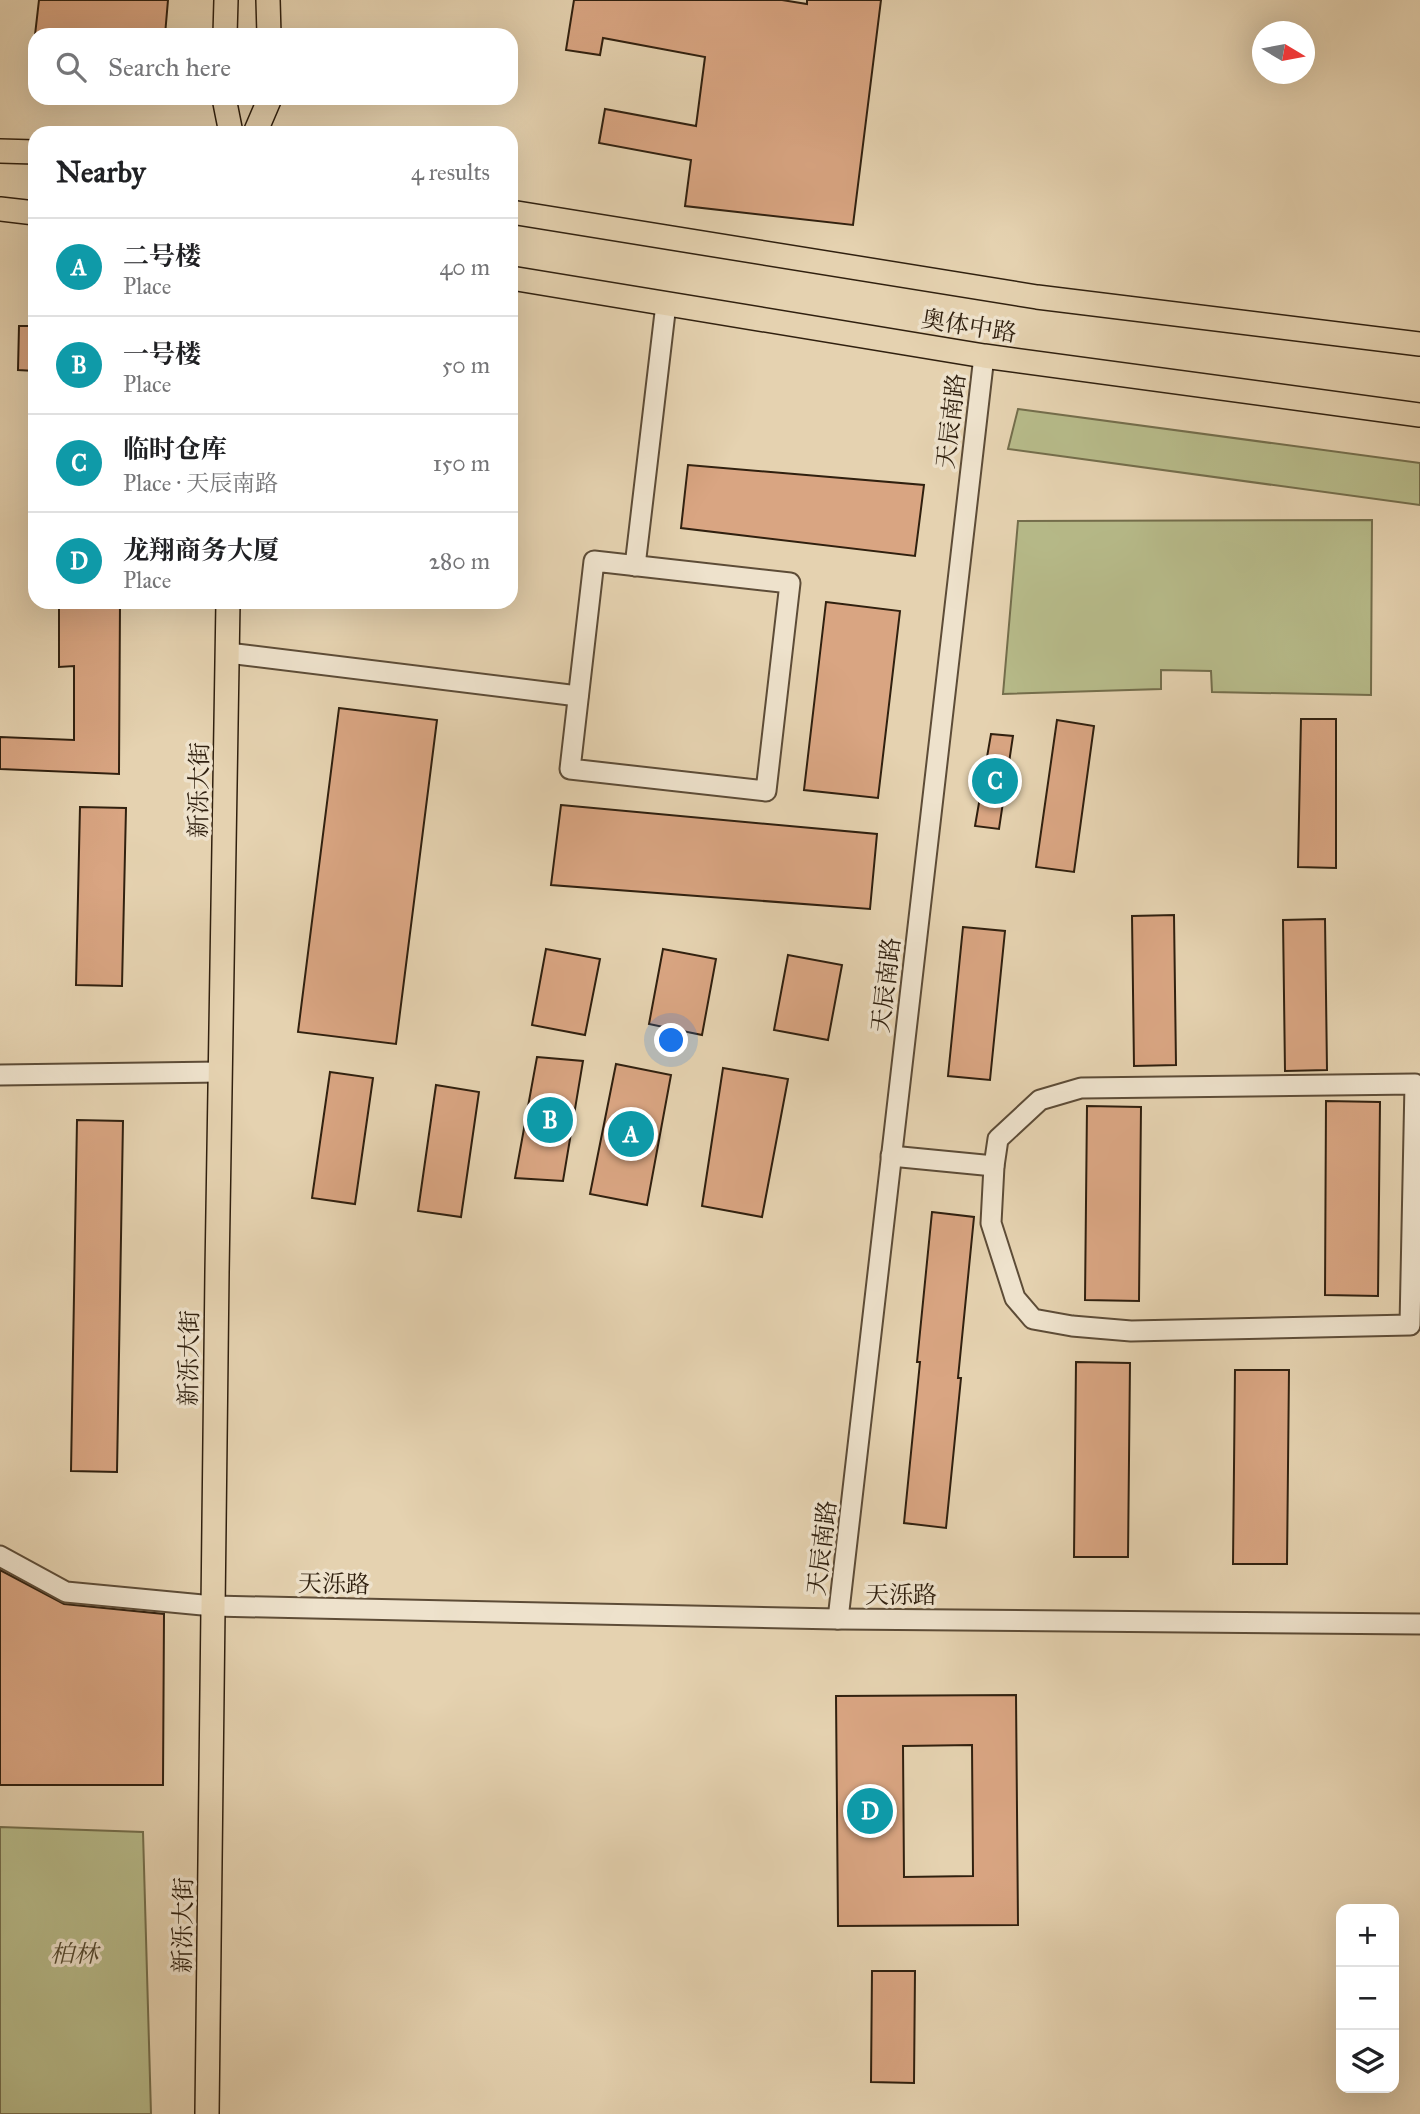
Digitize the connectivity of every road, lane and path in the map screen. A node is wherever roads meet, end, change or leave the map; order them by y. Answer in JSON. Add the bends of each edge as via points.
{"nodes":[{"id":1,"x":226,"y":0,"type":"edge"},
{"id":2,"x":268,"y":0,"type":"edge"},
{"id":3,"x":225,"y":28,"type":"edge"},
{"id":4,"x":269,"y":28,"type":"edge"},
{"id":5,"x":225,"y":105,"type":"edge"},
{"id":6,"x":267,"y":105,"type":"edge"},
{"id":7,"x":230,"y":126,"type":"edge"},
{"id":8,"x":258,"y":126,"type":"edge"},
{"id":9,"x":0,"y":151,"type":"edge"},
{"id":10,"x":28,"y":152,"type":"edge"},
{"id":11,"x":0,"y":209,"type":"edge"},
{"id":12,"x":28,"y":211,"type":"edge"},
{"id":13,"x":518,"y":213,"type":"edge"},
{"id":14,"x":518,"y":279,"type":"edge"},
{"id":15,"x":666,"y":304,"type":"junction"},
{"id":16,"x":1420,"y":344,"type":"edge"},
{"id":17,"x":984,"y":356,"type":"junction"},
{"id":18,"x":1420,"y":415,"type":"edge"},
{"id":19,"x":635,"y":566,"type":"junction"},
{"id":20,"x":228,"y":609,"type":"edge"},
{"id":21,"x":228,"y":653,"type":"junction"},
{"id":22,"x":578,"y":696,"type":"junction"},
{"id":23,"x":220,"y":1072,"type":"junction"},
{"id":24,"x":0,"y":1075,"type":"edge"},
{"id":25,"x":1418,"y":1132,"type":"edge"},
{"id":26,"x":891,"y":1156,"type":"junction"},
{"id":27,"x":994,"y":1166,"type":"junction"},
{"id":28,"x":0,"y":1556,"type":"edge"},
{"id":29,"x":214,"y":1606,"type":"junction"},
{"id":30,"x":838,"y":1619,"type":"junction"},
{"id":31,"x":1420,"y":1624,"type":"edge"},
{"id":32,"x":208,"y":2114,"type":"edge"}],
"edges":[{"from":1,"to":3,"type":"main road"},
{"from":2,"to":4,"type":"main road"},
{"from":5,"to":7,"type":"main road"},
{"from":6,"to":8,"type":"main road"},
{"from":9,"to":10,"type":"main road"},
{"from":11,"to":12,"type":"main road"},
{"from":13,"to":16,"type":"main road","name":"奥体中路","via":[[1037,297]]},
{"from":14,"to":15,"type":"main road","name":"奥体中路"},
{"from":15,"to":17,"type":"main road","name":"奥体中路"},
{"from":15,"to":19,"type":"street"},
{"from":17,"to":18,"type":"main road","name":"奥体中路"},
{"from":17,"to":26,"type":"street","name":"天辰南路"},
{"from":19,"to":22,"type":"street","via":[[594,562]]},
{"from":19,"to":22,"type":"street","via":[[790,583],[766,791],[570,769]]},
{"from":20,"to":21,"type":"main road","name":"新泺大街"},
{"from":21,"to":22,"type":"street"},
{"from":21,"to":23,"type":"main road","name":"新泺大街"},
{"from":23,"to":24,"type":"street"},
{"from":23,"to":29,"type":"main road","name":"新泺大街"},
{"from":25,"to":27,"type":"street","via":[[1415,1084],[1081,1088],[1040,1100],[998,1139]]},
{"from":25,"to":27,"type":"street","via":[[1410,1325],[1131,1331],[1033,1319],[1015,1298],[991,1223]]},
{"from":26,"to":27,"type":"street"},
{"from":26,"to":30,"type":"street","name":"天辰南路"},
{"from":28,"to":29,"type":"street","name":"天泺路","via":[[66,1592]]},
{"from":29,"to":30,"type":"street","name":"天泺路"},
{"from":29,"to":32,"type":"main road","name":"新泺大街"},
{"from":30,"to":31,"type":"street","name":"天泺路"}]}
